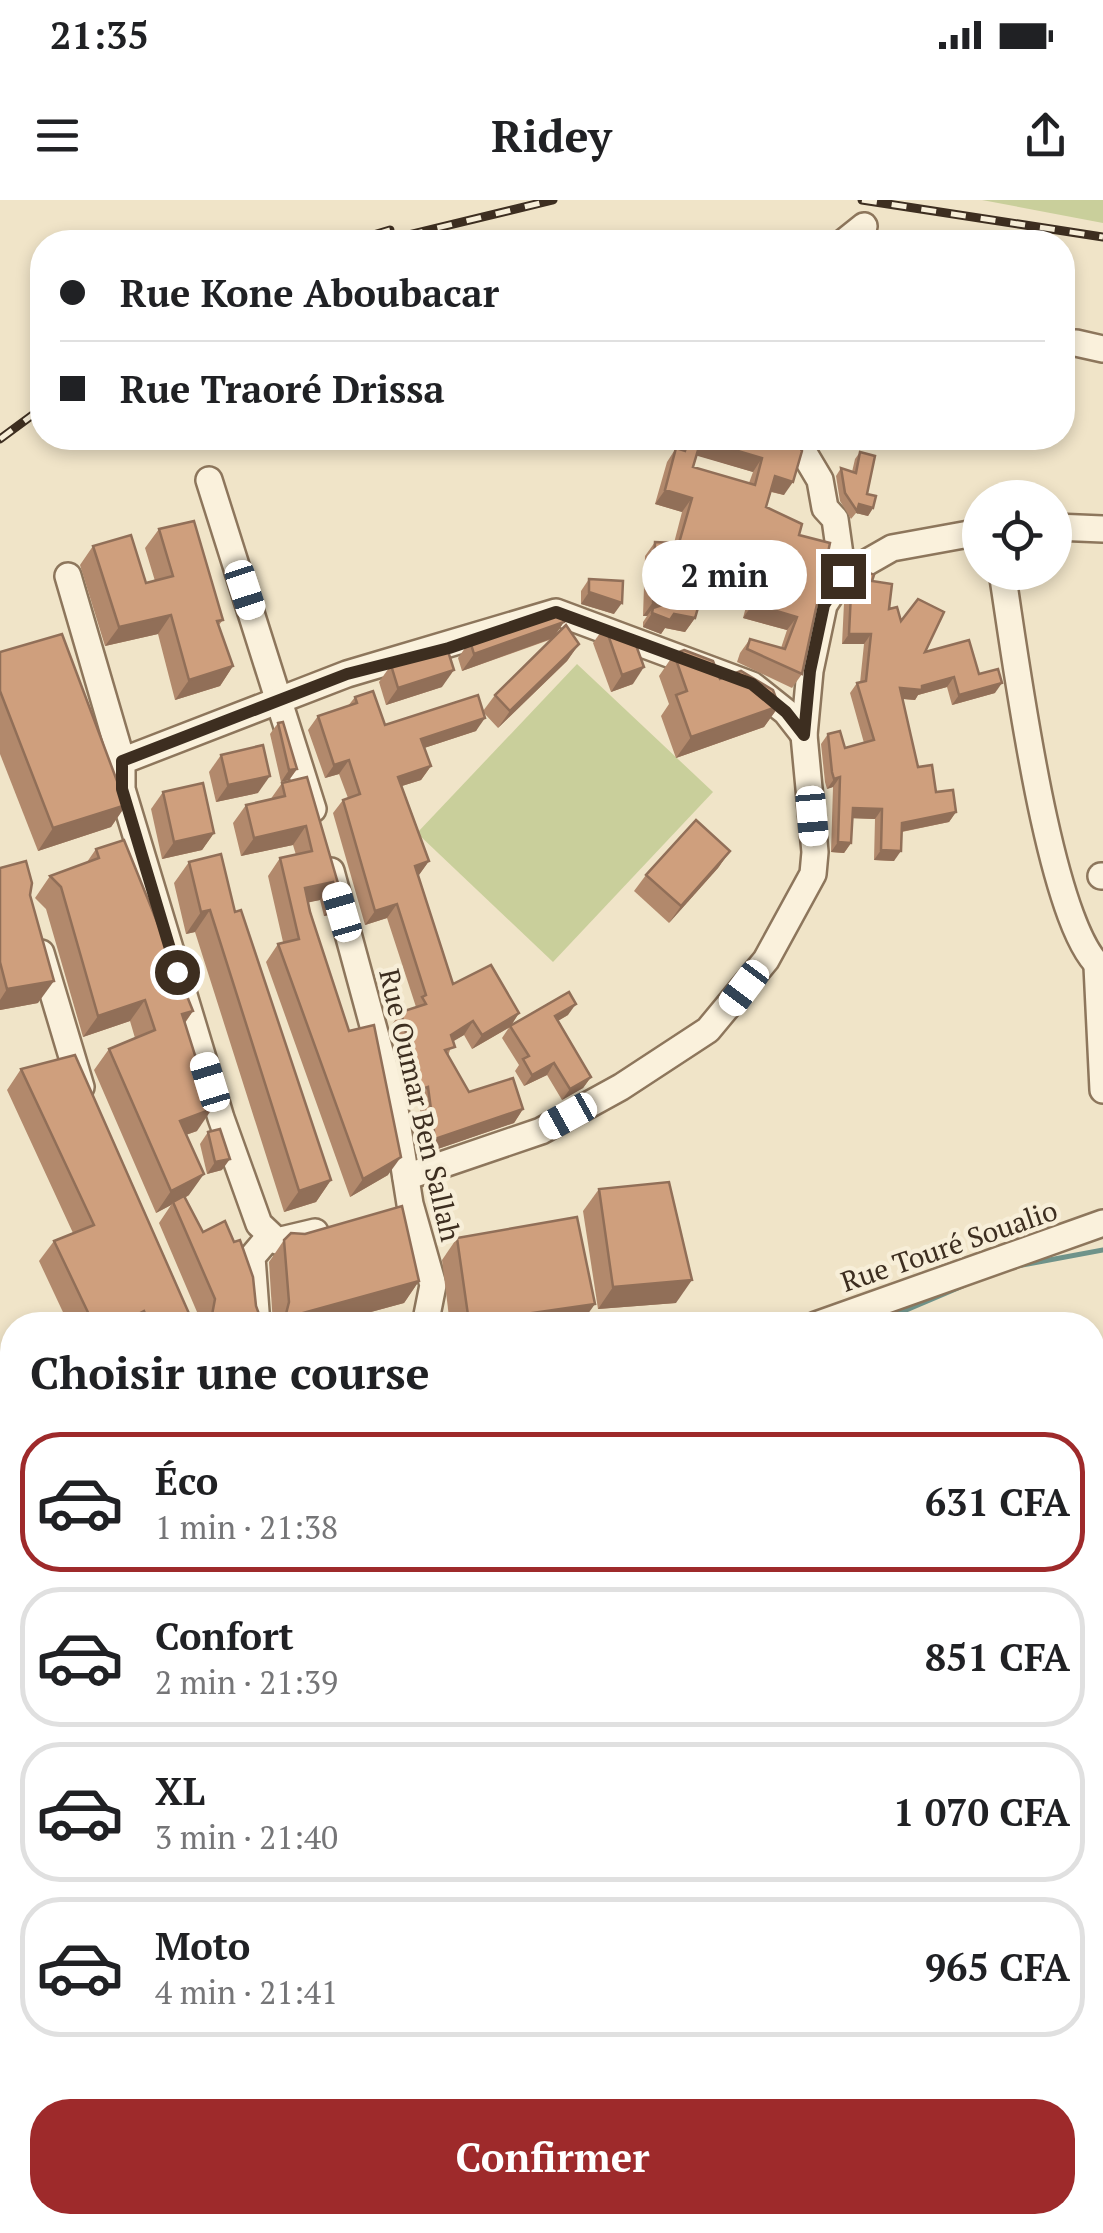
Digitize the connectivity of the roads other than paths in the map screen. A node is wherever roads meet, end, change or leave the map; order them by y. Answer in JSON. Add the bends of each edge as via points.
{"nodes":[{"id":1,"x":1076,"y":343,"type":"dead end"},
{"id":2,"x":1103,"y":349,"type":"edge"},
{"id":3,"x":803,"y":450,"type":"edge"},
{"id":4,"x":209,"y":480,"type":"dead end"},
{"id":5,"x":1072,"y":527,"type":"edge"},
{"id":6,"x":1103,"y":529,"type":"edge"},
{"id":7,"x":962,"y":535,"type":"edge"},
{"id":8,"x":68,"y":576,"type":"dead end"},
{"id":9,"x":843,"y":576,"type":"junction"},
{"id":10,"x":1005,"y":590,"type":"edge"},
{"id":11,"x":282,"y":701,"type":"junction"},
{"id":12,"x":804,"y":735,"type":"junction"},
{"id":13,"x":122,"y":761,"type":"junction"},
{"id":14,"x":35,"y":931,"type":"edge"},
{"id":15,"x":1100,"y":968,"type":"edge"},
{"id":16,"x":1103,"y":1090,"type":"edge"},
{"id":17,"x":91,"y":1110,"type":"edge"},
{"id":18,"x":406,"y":1177,"type":"junction"},
{"id":19,"x":1103,"y":1223,"type":"edge"},
{"id":20,"x":332,"y":1227,"type":"edge"},
{"id":21,"x":268,"y":1236,"type":"junction"},
{"id":22,"x":432,"y":1285,"type":"junction"},
{"id":23,"x":255,"y":1312,"type":"edge"},
{"id":24,"x":427,"y":1312,"type":"edge"},
{"id":25,"x":437,"y":1312,"type":"edge"},
{"id":26,"x":853,"y":1312,"type":"edge"}],
"edges":[{"from":1,"to":2,"type":"street"},
{"from":3,"to":9,"type":"street","via":[[834,519]]},
{"from":4,"to":11,"type":"street","name":"Rue Oumar Ben Sallah"},
{"from":5,"to":6,"type":"street"},
{"from":7,"to":9,"type":"street","via":[[892,548]]},
{"from":8,"to":13,"type":"street"},
{"from":9,"to":12,"type":"street","via":[[824,605]]},
{"from":10,"to":15,"type":"street","via":[[1043,822],[1062,896]]},
{"from":11,"to":12,"type":"street","via":[[347,674],[556,612],[752,684]]},
{"from":11,"to":13,"type":"street"},
{"from":11,"to":18,"type":"street","name":"Rue Oumar Ben Sallah","via":[[394,1103]]},
{"from":12,"to":18,"type":"street","via":[[813,874],[766,960],[724,1016],[541,1132]]},
{"from":13,"to":21,"type":"street","via":[[122,789],[221,1118]]},
{"from":14,"to":17,"type":"street"},
{"from":15,"to":16,"type":"street"},
{"from":18,"to":22,"type":"street","name":"Rue Oumar Ben Sallah","via":[[398,1208]]},
{"from":19,"to":26,"type":"street","name":"Rue Touré Soualio"},
{"from":20,"to":21,"type":"street","via":[[285,1241]]},
{"from":21,"to":23,"type":"street","via":[[252,1257]]},
{"from":22,"to":24,"type":"street","name":"Rue Oumar Ben Sallah"},
{"from":22,"to":25,"type":"street","name":"Rue Oumar Ben Sallah"}]}
